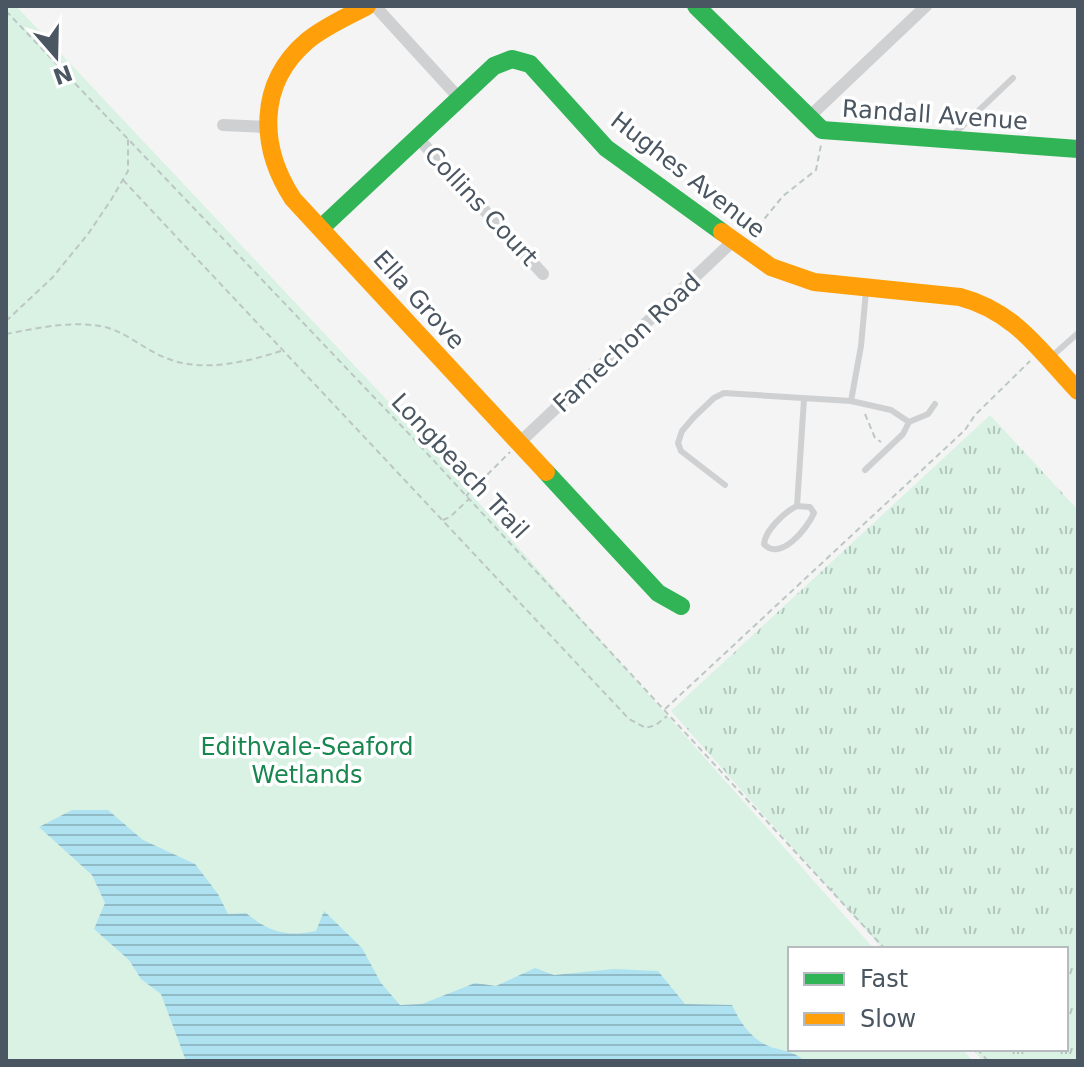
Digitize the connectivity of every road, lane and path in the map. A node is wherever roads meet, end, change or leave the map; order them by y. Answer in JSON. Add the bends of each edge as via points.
{"nodes":[{"id":1,"x":367,"y":6,"type":"edge"},
{"id":2,"x":375,"y":6,"type":"edge"},
{"id":3,"x":696,"y":6,"type":"edge"},
{"id":4,"x":926,"y":6,"type":"edge"},
{"id":5,"x":6,"y":11,"type":"edge"},
{"id":6,"x":1013,"y":78,"type":"dead end"},
{"id":7,"x":459,"y":98,"type":"junction"},
{"id":8,"x":808,"y":118,"type":"junction"},
{"id":9,"x":223,"y":125,"type":"dead end"},
{"id":10,"x":268,"y":127,"type":"junction"},
{"id":11,"x":128,"y":138,"type":"junction"},
{"id":12,"x":418,"y":138,"type":"junction"},
{"id":13,"x":947,"y":140,"type":"junction"},
{"id":14,"x":821,"y":141,"type":"dead end"},
{"id":15,"x":1078,"y":149,"type":"edge"},
{"id":16,"x":123,"y":180,"type":"junction"},
{"id":17,"x":321,"y":228,"type":"junction"},
{"id":18,"x":737,"y":245,"type":"junction"},
{"id":19,"x":543,"y":274,"type":"dead end"},
{"id":20,"x":866,"y":287,"type":"junction"},
{"id":21,"x":6,"y":321,"type":"edge"},
{"id":22,"x":1078,"y":333,"type":"edge"},
{"id":23,"x":6,"y":334,"type":"edge"},
{"id":24,"x":284,"y":350,"type":"junction"},
{"id":25,"x":1047,"y":355,"type":"junction"},
{"id":26,"x":1078,"y":391,"type":"edge"},
{"id":27,"x":804,"y":399,"type":"junction"},
{"id":28,"x":851,"y":401,"type":"junction"},
{"id":29,"x":866,"y":404,"type":"junction"},
{"id":30,"x":935,"y":404,"type":"dead end"},
{"id":31,"x":909,"y":422,"type":"junction"},
{"id":32,"x":519,"y":443,"type":"junction"},
{"id":33,"x":888,"y":448,"type":"junction"},
{"id":34,"x":865,"y":470,"type":"dead end"},
{"id":35,"x":725,"y":485,"type":"dead end"},
{"id":36,"x":468,"y":498,"type":"junction"},
{"id":37,"x":797,"y":506,"type":"junction"},
{"id":38,"x":442,"y":521,"type":"junction"},
{"id":39,"x":681,"y":606,"type":"dead end"},
{"id":40,"x":663,"y":710,"type":"junction"},
{"id":41,"x":668,"y":715,"type":"junction"},
{"id":42,"x":883,"y":947,"type":"edge"}],
"edges":[{"from":1,"to":10,"type":"street","name":"Ella Grove","via":[[308,40],[290,59],[272,95]]},
{"from":2,"to":7,"type":"street"},
{"from":3,"to":8,"type":"street","name":"Randall Avenue"},
{"from":4,"to":8,"type":"street"},
{"from":5,"to":11,"type":"path","name":"Longbeach Trail"},
{"from":6,"to":13,"type":"lane"},
{"from":7,"to":12,"type":"street","name":"Hughes Avenue"},
{"from":7,"to":18,"type":"street","name":"Hughes Avenue","via":[[504,59],[530,64],[606,148]]},
{"from":8,"to":13,"type":"street","name":"Randall Avenue","via":[[829,131]]},
{"from":9,"to":10,"type":"street"},
{"from":10,"to":17,"type":"street","name":"Ella Grove","via":[[276,172]]},
{"from":11,"to":16,"type":"path"},
{"from":11,"to":36,"type":"path","name":"Longbeach Trail"},
{"from":12,"to":17,"type":"street","name":"Hughes Avenue"},
{"from":12,"to":19,"type":"street","name":"Collins Court"},
{"from":13,"to":15,"type":"street","name":"Randall Avenue"},
{"from":14,"to":18,"type":"path","via":[[816,170]]},
{"from":16,"to":21,"type":"path","via":[[52,278]]},
{"from":16,"to":24,"type":"path"},
{"from":17,"to":32,"type":"street","name":"Ella Grove"},
{"from":18,"to":20,"type":"street","name":"Hughes Avenue","via":[[771,267],[814,282]]},
{"from":18,"to":32,"type":"street","name":"Famechon Road"},
{"from":20,"to":25,"type":"street","name":"Hughes Avenue","via":[[980,302],[1010,319]]},
{"from":20,"to":28,"type":"lane"},
{"from":22,"to":25,"type":"lane"},
{"from":23,"to":24,"type":"path","via":[[78,324],[107,328],[167,359],[197,365],[242,363]]},
{"from":24,"to":38,"type":"path"},
{"from":25,"to":26,"type":"street","name":"Hughes Avenue"},
{"from":25,"to":40,"type":"path","via":[[1029,362],[965,430]]},
{"from":27,"to":28,"type":"lane"},
{"from":27,"to":35,"type":"lane","via":[[724,393],[697,413],[678,446]]},
{"from":27,"to":37,"type":"lane"},
{"from":28,"to":29,"type":"lane"},
{"from":29,"to":31,"type":"lane","via":[[891,410]]},
{"from":29,"to":33,"type":"path","via":[[871,431]]},
{"from":30,"to":31,"type":"lane","via":[[928,414]]},
{"from":31,"to":33,"type":"lane"},
{"from":32,"to":36,"type":"path"},
{"from":32,"to":39,"type":"street","name":"Ella Grove","via":[[658,593]]},
{"from":33,"to":34,"type":"lane"},
{"from":36,"to":38,"type":"path"},
{"from":36,"to":40,"type":"path","name":"Longbeach Trail"},
{"from":37,"to":37,"type":"lane","via":[[814,509],[809,525],[781,550],[768,549],[765,537]]},
{"from":38,"to":41,"type":"path","via":[[629,719],[646,728]]},
{"from":40,"to":41,"type":"path","name":"Longbeach Trail"},
{"from":41,"to":42,"type":"path","name":"Longbeach Trail"}]}
